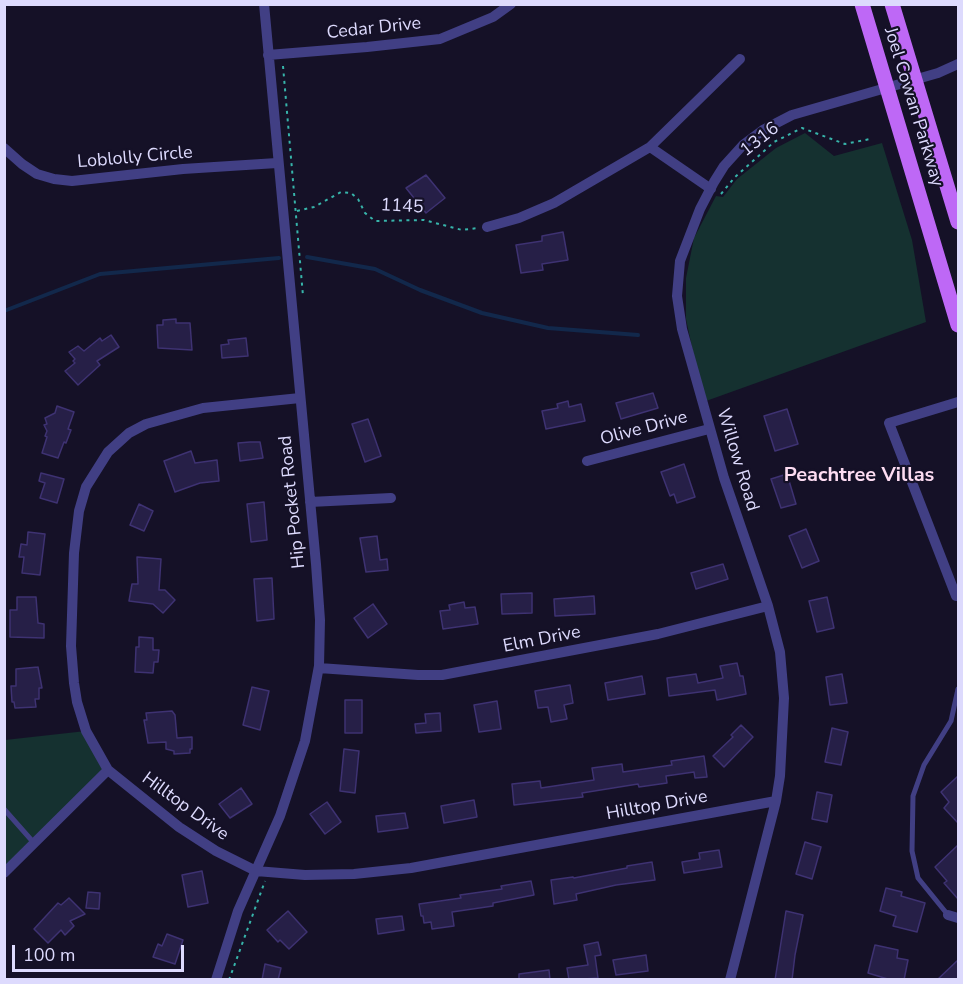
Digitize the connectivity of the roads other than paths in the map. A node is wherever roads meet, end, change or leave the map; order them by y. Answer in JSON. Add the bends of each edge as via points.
{"nodes":[{"id":1,"x":264,"y":4,"type":"edge"},
{"id":2,"x":511,"y":4,"type":"edge"},
{"id":3,"x":862,"y":4,"type":"edge"},
{"id":4,"x":892,"y":4,"type":"edge"},
{"id":5,"x":268,"y":55,"type":"junction"},
{"id":6,"x":740,"y":59,"type":"dead end"},
{"id":7,"x":958,"y":64,"type":"edge"},
{"id":8,"x":915,"y":79,"type":"junction"},
{"id":9,"x":887,"y":87,"type":"junction"},
{"id":10,"x":650,"y":147,"type":"junction"},
{"id":11,"x":4,"y":148,"type":"edge"},
{"id":12,"x":278,"y":163,"type":"junction"},
{"id":13,"x":711,"y":189,"type":"junction"},
{"id":14,"x":958,"y":222,"type":"edge"},
{"id":15,"x":487,"y":227,"type":"road end"},
{"id":16,"x":958,"y":325,"type":"edge"},
{"id":17,"x":300,"y":398,"type":"junction"},
{"id":18,"x":958,"y":402,"type":"edge"},
{"id":19,"x":709,"y":429,"type":"junction"},
{"id":20,"x":587,"y":461,"type":"dead end"},
{"id":21,"x":391,"y":498,"type":"dead end"},
{"id":22,"x":310,"y":502,"type":"junction"},
{"id":23,"x":956,"y":596,"type":"dead end"},
{"id":24,"x":768,"y":606,"type":"junction"},
{"id":25,"x":319,"y":668,"type":"junction"},
{"id":26,"x":958,"y":689,"type":"edge"},
{"id":27,"x":108,"y":770,"type":"junction"},
{"id":28,"x":776,"y":801,"type":"junction"},
{"id":29,"x":4,"y":809,"type":"edge"},
{"id":30,"x":35,"y":844,"type":"junction"},
{"id":31,"x":256,"y":871,"type":"junction"},
{"id":32,"x":4,"y":873,"type":"edge"},
{"id":33,"x":953,"y":916,"type":"edge"},
{"id":34,"x":216,"y":980,"type":"edge"},
{"id":35,"x":730,"y":980,"type":"edge"}],
"edges":[{"from":1,"to":5,"type":"street","name":"Hip Pocket Road"},
{"from":2,"to":5,"type":"street","name":"Cedar Drive","via":[[493,17],[440,39]]},
{"from":3,"to":9,"type":"main road","name":"Joel Cowan Parkway"},
{"from":4,"to":8,"type":"main road","name":"Joel Cowan Parkway"},
{"from":5,"to":12,"type":"street","name":"Hip Pocket Road"},
{"from":6,"to":10,"type":"street"},
{"from":7,"to":8,"type":"street","name":"Willow Road"},
{"from":8,"to":9,"type":"street","name":"Willow Road"},
{"from":8,"to":14,"type":"main road","name":"Joel Cowan Parkway"},
{"from":9,"to":13,"type":"street","name":"Willow Road","via":[[792,115],[763,130],[724,166]]},
{"from":9,"to":16,"type":"main road","name":"Joel Cowan Parkway"},
{"from":10,"to":13,"type":"street"},
{"from":10,"to":15,"type":"street","via":[[554,203]]},
{"from":11,"to":12,"type":"street","name":"Loblolly Circle","via":[[37,174],[72,181]]},
{"from":12,"to":17,"type":"street","name":"Hip Pocket Road"},
{"from":13,"to":19,"type":"street","name":"Willow Road","via":[[680,261],[677,296],[681,329]]},
{"from":17,"to":22,"type":"street","name":"Hip Pocket Road"},
{"from":17,"to":27,"type":"street","name":"Hilltop Drive","via":[[203,408],[146,424],[108,452],[86,487],[74,553],[71,646],[77,702],[86,731]]},
{"from":18,"to":23,"type":"street","via":[[889,423]]},
{"from":19,"to":20,"type":"street","name":"Olive Drive"},
{"from":19,"to":24,"type":"street","name":"Willow Road"},
{"from":21,"to":22,"type":"street"},
{"from":22,"to":25,"type":"street","name":"Hip Pocket Road","via":[[320,620]]},
{"from":24,"to":25,"type":"street","name":"Elm Drive","via":[[658,634],[442,675]]},
{"from":24,"to":28,"type":"street","name":"Willow Road","via":[[780,652],[784,698]]},
{"from":25,"to":31,"type":"street","name":"Hip Pocket Road","via":[[305,741],[280,816]]},
{"from":26,"to":33,"type":"lane","via":[[951,721],[924,765],[913,796],[912,851],[918,878]]},
{"from":27,"to":30,"type":"street"},
{"from":27,"to":31,"type":"street","name":"Hilltop Drive","via":[[179,826]]},
{"from":28,"to":31,"type":"street","name":"Hilltop Drive","via":[[383,872]]},
{"from":28,"to":35,"type":"street","name":"Willow Road"},
{"from":29,"to":30,"type":"lane"},
{"from":30,"to":32,"type":"street"},
{"from":31,"to":34,"type":"street","name":"Hip Pocket Road","via":[[238,911]]}]}
